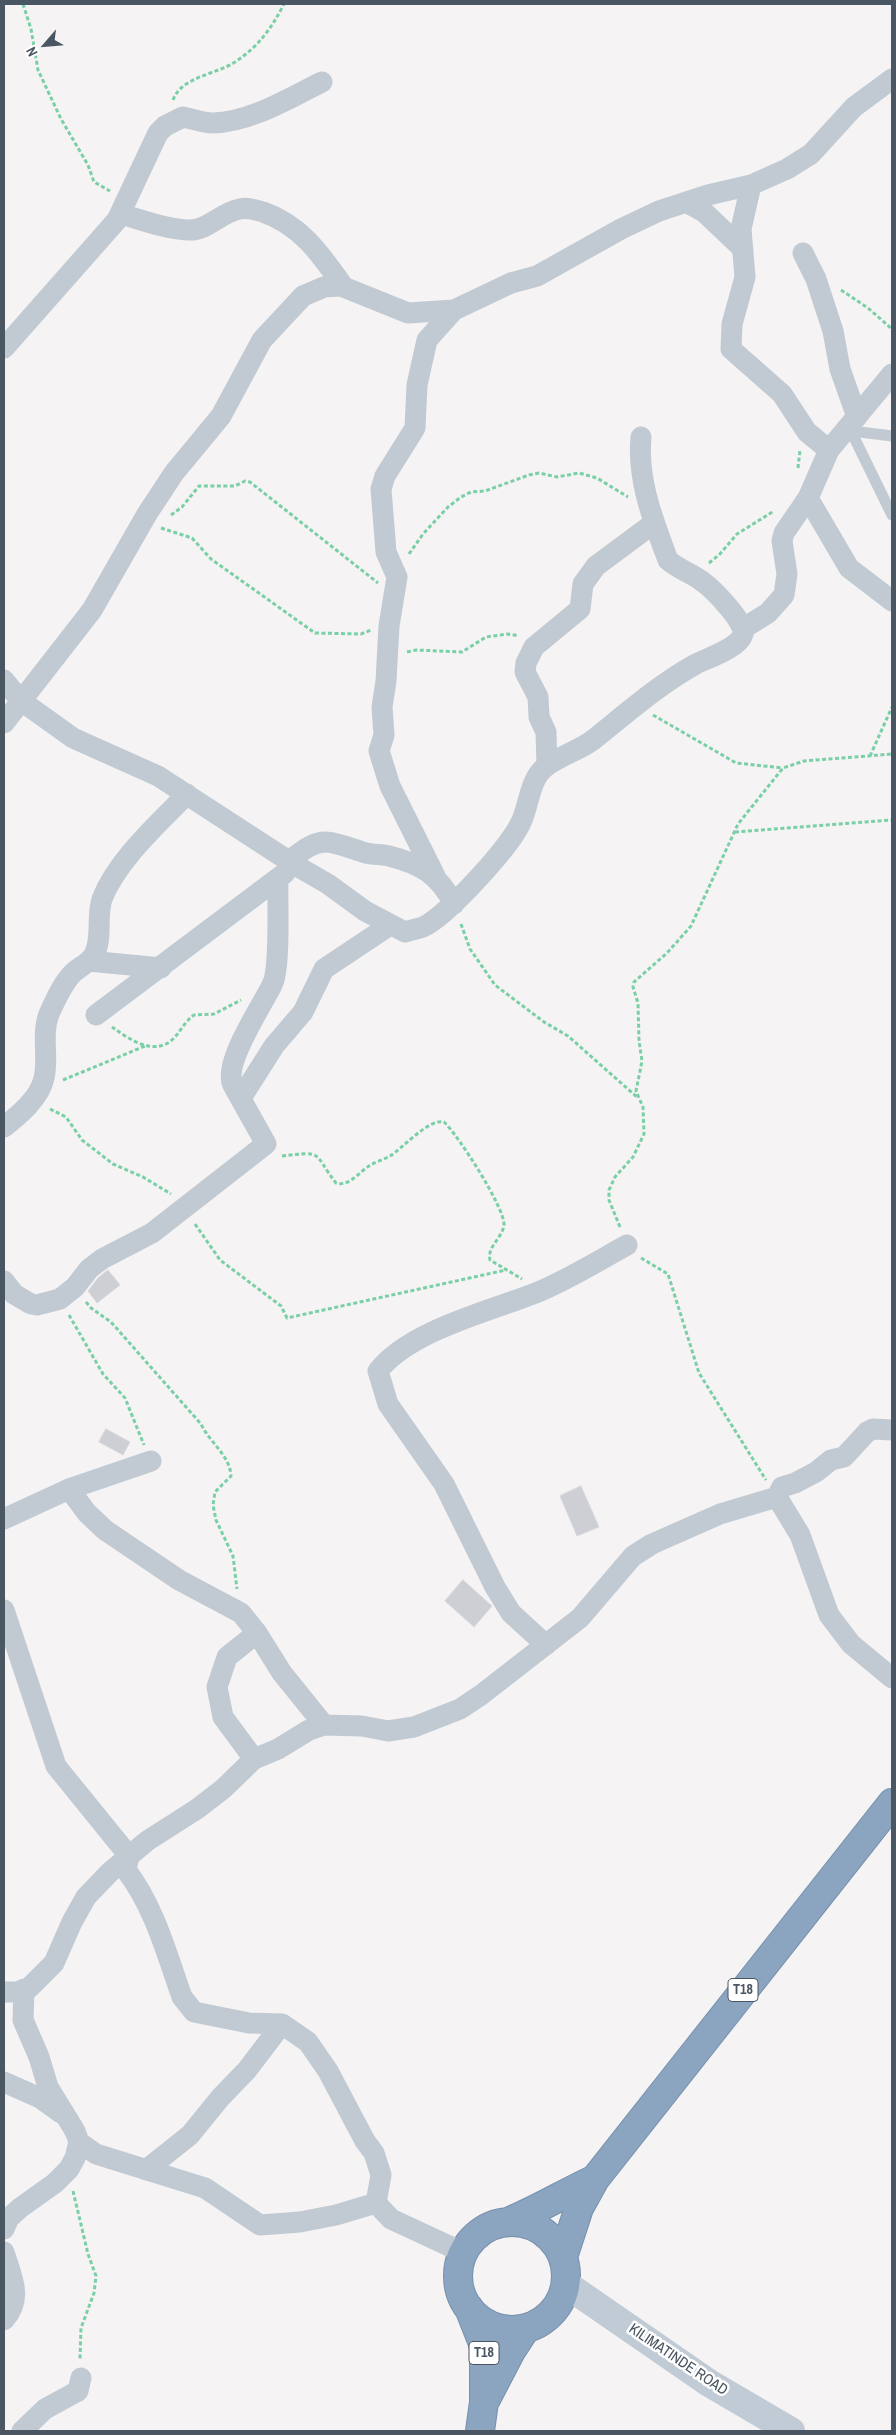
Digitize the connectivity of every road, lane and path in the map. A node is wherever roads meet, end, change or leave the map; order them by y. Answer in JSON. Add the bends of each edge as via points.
{"nodes":[{"id":1,"x":23,"y":4,"type":"edge"},
{"id":2,"x":284,"y":4,"type":"edge"},
{"id":3,"x":892,"y":79,"type":"edge"},
{"id":4,"x":322,"y":82,"type":"dead end"},
{"id":5,"x":164,"y":126,"type":"junction"},
{"id":6,"x":750,"y":185,"type":"junction"},
{"id":7,"x":686,"y":202,"type":"junction"},
{"id":8,"x":124,"y":208,"type":"junction"},
{"id":9,"x":743,"y":248,"type":"junction"},
{"id":10,"x":804,"y":254,"type":"dead end"},
{"id":11,"x":816,"y":279,"type":"junction"},
{"id":12,"x":343,"y":286,"type":"junction"},
{"id":13,"x":454,"y":310,"type":"junction"},
{"id":14,"x":892,"y":329,"type":"edge"},
{"id":15,"x":4,"y":348,"type":"edge"},
{"id":16,"x":892,"y":374,"type":"edge"},
{"id":17,"x":853,"y":425,"type":"junction"},
{"id":18,"x":641,"y":436,"type":"dead end"},
{"id":19,"x":892,"y":436,"type":"edge"},
{"id":20,"x":829,"y":450,"type":"junction"},
{"id":21,"x":808,"y":498,"type":"junction"},
{"id":22,"x":778,"y":508,"type":"dead end"},
{"id":23,"x":892,"y":515,"type":"edge"},
{"id":24,"x":169,"y":517,"type":"dead end"},
{"id":25,"x":653,"y":518,"type":"junction"},
{"id":26,"x":163,"y":522,"type":"dead end"},
{"id":27,"x":682,"y":571,"type":"junction"},
{"id":28,"x":396,"y":587,"type":"junction"},
{"id":29,"x":892,"y":601,"type":"edge"},
{"id":30,"x":744,"y":628,"type":"junction"},
{"id":31,"x":373,"y":629,"type":"dead end"},
{"id":32,"x":540,"y":642,"type":"junction"},
{"id":33,"x":387,"y":659,"type":"junction"},
{"id":34,"x":4,"y":680,"type":"edge"},
{"id":35,"x":20,"y":700,"type":"junction"},
{"id":36,"x":635,"y":705,"type":"junction"},
{"id":37,"x":892,"y":707,"type":"edge"},
{"id":38,"x":4,"y":723,"type":"edge"},
{"id":39,"x":892,"y":754,"type":"edge"},
{"id":40,"x":870,"y":756,"type":"junction"},
{"id":41,"x":547,"y":766,"type":"junction"},
{"id":42,"x":783,"y":768,"type":"junction"},
{"id":43,"x":188,"y":794,"type":"junction"},
{"id":44,"x":892,"y":820,"type":"edge"},
{"id":45,"x":735,"y":832,"type":"junction"},
{"id":46,"x":287,"y":868,"type":"junction"},
{"id":47,"x":435,"y":876,"type":"junction"},
{"id":48,"x":454,"y":904,"type":"junction"},
{"id":49,"x":390,"y":925,"type":"junction"},
{"id":50,"x":90,"y":961,"type":"junction"},
{"id":51,"x":161,"y":968,"type":"junction"},
{"id":52,"x":263,"y":1000,"type":"junction"},
{"id":53,"x":96,"y":1015,"type":"joint"},
{"id":54,"x":146,"y":1046,"type":"junction"},
{"id":55,"x":33,"y":1097,"type":"junction"},
{"id":56,"x":241,"y":1098,"type":"junction"},
{"id":57,"x":640,"y":1100,"type":"junction"},
{"id":58,"x":4,"y":1127,"type":"edge"},
{"id":59,"x":247,"y":1159,"type":"junction"},
{"id":60,"x":185,"y":1206,"type":"junction"},
{"id":61,"x":626,"y":1245,"type":"junction"},
{"id":62,"x":506,"y":1270,"type":"junction"},
{"id":63,"x":4,"y":1281,"type":"edge"},
{"id":64,"x":540,"y":1291,"type":"junction"},
{"id":65,"x":68,"y":1293,"type":"junction"},
{"id":66,"x":892,"y":1430,"type":"edge"},
{"id":67,"x":151,"y":1461,"type":"joint"},
{"id":68,"x":69,"y":1489,"type":"junction"},
{"id":69,"x":777,"y":1497,"type":"junction"},
{"id":70,"x":4,"y":1520,"type":"edge"},
{"id":71,"x":4,"y":1610,"type":"edge"},
{"id":72,"x":241,"y":1614,"type":"junction"},
{"id":73,"x":257,"y":1633,"type":"junction"},
{"id":74,"x":546,"y":1644,"type":"junction"},
{"id":75,"x":892,"y":1678,"type":"edge"},
{"id":76,"x":324,"y":1725,"type":"junction"},
{"id":77,"x":254,"y":1759,"type":"junction"},
{"id":78,"x":892,"y":1803,"type":"edge"},
{"id":79,"x":129,"y":1856,"type":"junction"},
{"id":80,"x":14,"y":1991,"type":"edge"},
{"id":81,"x":282,"y":2024,"type":"junction"},
{"id":82,"x":4,"y":2082,"type":"edge"},
{"id":83,"x":67,"y":2117,"type":"junction"},
{"id":84,"x":80,"y":2142,"type":"junction"},
{"id":85,"x":69,"y":2168,"type":"junction"},
{"id":86,"x":146,"y":2170,"type":"junction"},
{"id":87,"x":595,"y":2179,"type":"junction"},
{"id":88,"x":376,"y":2203,"type":"junction"},
{"id":89,"x":508,"y":2222,"type":"junction"},
{"id":90,"x":4,"y":2229,"type":"edge"},
{"id":91,"x":4,"y":2252,"type":"edge"},
{"id":92,"x":462,"y":2252,"type":"junction"},
{"id":93,"x":563,"y":2257,"type":"junction"},
{"id":94,"x":567,"y":2285,"type":"junction"},
{"id":95,"x":468,"y":2307,"type":"junction"},
{"id":96,"x":4,"y":2320,"type":"edge"},
{"id":97,"x":526,"y":2328,"type":"junction"},
{"id":98,"x":81,"y":2378,"type":"joint"},
{"id":99,"x":484,"y":2402,"type":"junction"},
{"id":100,"x":4,"y":2426,"type":"edge"},
{"id":101,"x":9,"y":2431,"type":"edge"},
{"id":102,"x":22,"y":2431,"type":"edge"},
{"id":103,"x":480,"y":2431,"type":"edge"},
{"id":104,"x":791,"y":2431,"type":"edge"}],
"edges":[{"from":1,"to":8,"type":"path","via":[[38,70],[66,129],[88,165],[94,182]]},
{"from":2,"to":5,"type":"path","via":[[264,38],[234,63],[180,89]]},
{"from":3,"to":6,"type":"street","via":[[854,107],[811,154]]},
{"from":4,"to":5,"type":"street","via":[[263,111],[233,120],[204,123],[183,117]]},
{"from":5,"to":8,"type":"street","via":[[152,143]]},
{"from":6,"to":7,"type":"street"},
{"from":6,"to":9,"type":"street","via":[[742,216]]},
{"from":7,"to":9,"type":"street","via":[[704,212]]},
{"from":7,"to":13,"type":"street","via":[[622,229],[537,276],[511,283]]},
{"from":8,"to":12,"type":"street","via":[[188,230],[202,228],[240,209],[255,209],[276,217],[300,233],[316,248]]},
{"from":8,"to":15,"type":"street"},
{"from":9,"to":20,"type":"street","via":[[746,277],[732,324],[731,349],[782,394],[807,432]]},
{"from":10,"to":11,"type":"street"},
{"from":11,"to":14,"type":"path","via":[[847,294]]},
{"from":11,"to":17,"type":"street","via":[[833,330]]},
{"from":12,"to":13,"type":"street","via":[[408,313]]},
{"from":12,"to":35,"type":"street","via":[[324,287],[303,296],[262,340],[221,416],[174,473],[92,610]]},
{"from":13,"to":28,"type":"street","via":[[427,340],[418,385],[415,428],[382,484],[386,552]]},
{"from":16,"to":17,"type":"street"},
{"from":17,"to":19,"type":"lane"},
{"from":17,"to":20,"type":"street"},
{"from":17,"to":23,"type":"lane"},
{"from":18,"to":25,"type":"street","via":[[642,481]]},
{"from":20,"to":21,"type":"street"},
{"from":21,"to":29,"type":"street","via":[[849,568]]},
{"from":21,"to":30,"type":"street","via":[[782,536],[787,574],[784,595],[768,613]]},
{"from":22,"to":27,"type":"path","via":[[737,534],[710,562]]},
{"from":24,"to":28,"type":"path","via":[[199,486],[235,486],[250,482]]},
{"from":25,"to":27,"type":"street","via":[[668,560]]},
{"from":25,"to":28,"type":"path","via":[[588,475],[529,475],[485,491],[471,492],[448,507],[422,534]]},
{"from":25,"to":32,"type":"street","via":[[596,566],[583,584],[580,609]]},
{"from":26,"to":31,"type":"path","via":[[158,528],[192,538],[211,559],[315,633],[361,634]]},
{"from":27,"to":30,"type":"street","via":[[703,582]]},
{"from":28,"to":33,"type":"street"},
{"from":30,"to":36,"type":"street","via":[[742,637],[729,649],[673,677]]},
{"from":32,"to":33,"type":"path","via":[[501,634],[478,640],[462,652],[416,650]]},
{"from":32,"to":41,"type":"street","via":[[528,655],[525,672],[538,697],[539,717],[546,732]]},
{"from":33,"to":47,"type":"street","via":[[382,707],[384,735],[379,751],[390,786]]},
{"from":34,"to":35,"type":"street"},
{"from":35,"to":38,"type":"street"},
{"from":35,"to":43,"type":"street","via":[[73,738],[158,776]]},
{"from":36,"to":41,"type":"street","via":[[592,740]]},
{"from":36,"to":42,"type":"path","via":[[736,763]]},
{"from":37,"to":40,"type":"path"},
{"from":39,"to":40,"type":"path"},
{"from":40,"to":42,"type":"path","via":[[804,761]]},
{"from":41,"to":48,"type":"street","via":[[535,779],[522,820],[512,839]]},
{"from":42,"to":45,"type":"path"},
{"from":43,"to":46,"type":"street"},
{"from":43,"to":50,"type":"street","via":[[125,862],[105,893],[100,909],[98,942]]},
{"from":44,"to":45,"type":"path"},
{"from":45,"to":57,"type":"path","via":[[691,926],[634,982],[642,1061],[636,1084]]},
{"from":46,"to":47,"type":"street","via":[[311,845],[327,842],[370,854],[388,855],[419,866]]},
{"from":46,"to":49,"type":"street","via":[[328,884]]},
{"from":46,"to":51,"type":"street"},
{"from":46,"to":52,"type":"street","via":[[276,971]]},
{"from":47,"to":48,"type":"street"},
{"from":48,"to":49,"type":"street","via":[[422,927],[405,932]]},
{"from":48,"to":57,"type":"path","via":[[470,949],[495,985],[568,1036]]},
{"from":49,"to":56,"type":"street","via":[[324,969],[303,1012],[274,1046]]},
{"from":50,"to":51,"type":"street"},
{"from":50,"to":55,"type":"street","via":[[73,973],[49,1016],[45,1038],[45,1076]]},
{"from":51,"to":53,"type":"street"},
{"from":52,"to":54,"type":"path","via":[[244,998],[214,1014],[194,1015],[166,1044]]},
{"from":52,"to":56,"type":"street","via":[[240,1045],[230,1075]]},
{"from":53,"to":54,"type":"path","via":[[126,1037]]},
{"from":54,"to":55,"type":"path"},
{"from":55,"to":58,"type":"street"},
{"from":55,"to":60,"type":"path","via":[[66,1116],[82,1140],[113,1164],[168,1191]]},
{"from":56,"to":59,"type":"street","via":[[266,1142]]},
{"from":57,"to":61,"type":"path","via":[[644,1134],[641,1144],[609,1190]]},
{"from":59,"to":60,"type":"street"},
{"from":59,"to":62,"type":"path","via":[[310,1152],[320,1159],[334,1181],[340,1184],[390,1156],[430,1125],[444,1122],[465,1148],[501,1213],[504,1228],[489,1258]]},
{"from":60,"to":62,"type":"path","via":[[220,1260],[281,1306],[287,1318]]},
{"from":60,"to":65,"type":"street","via":[[152,1233],[102,1259]]},
{"from":61,"to":64,"type":"street"},
{"from":61,"to":69,"type":"path","via":[[632,1253],[668,1274],[699,1373]]},
{"from":62,"to":64,"type":"path"},
{"from":63,"to":65,"type":"street","via":[[14,1294],[31,1304],[37,1305]]},
{"from":64,"to":74,"type":"street","via":[[445,1327],[389,1358],[378,1371],[388,1404],[444,1484],[511,1613]]},
{"from":65,"to":67,"type":"path","via":[[103,1374],[125,1398]]},
{"from":65,"to":72,"type":"path","via":[[111,1322],[201,1424],[206,1436],[230,1466],[231,1476],[215,1492],[213,1505],[216,1520],[233,1556]]},
{"from":66,"to":69,"type":"street","via":[[873,1429],[867,1432],[844,1457],[831,1460],[795,1483],[782,1486]]},
{"from":67,"to":68,"type":"street"},
{"from":68,"to":70,"type":"street"},
{"from":68,"to":72,"type":"street","via":[[87,1513],[106,1530],[179,1580]]},
{"from":69,"to":74,"type":"street","via":[[720,1514],[652,1544],[633,1556],[580,1618]]},
{"from":69,"to":75,"type":"street","via":[[800,1535],[829,1615],[851,1644]]},
{"from":71,"to":79,"type":"street","via":[[56,1766]]},
{"from":72,"to":73,"type":"street"},
{"from":73,"to":76,"type":"street","via":[[282,1673]]},
{"from":73,"to":77,"type":"street","via":[[227,1657],[217,1688],[223,1717]]},
{"from":74,"to":76,"type":"street","via":[[481,1696],[460,1709],[414,1727],[388,1731],[362,1726]]},
{"from":76,"to":77,"type":"street"},
{"from":77,"to":79,"type":"street","via":[[223,1789]]},
{"from":78,"to":87,"type":"highway","number":"T18"},
{"from":79,"to":80,"type":"street","via":[[86,1897],[54,1963],[29,1988]]},
{"from":79,"to":81,"type":"street","via":[[126,1870],[136,1882],[156,1926],[188,2007],[194,2012],[249,2023]]},
{"from":80,"to":83,"type":"street","via":[[48,2087]]},
{"from":81,"to":86,"type":"street","via":[[190,2135]]},
{"from":81,"to":88,"type":"street","via":[[308,2042],[318,2055],[374,2152],[381,2175]]},
{"from":82,"to":83,"type":"street","via":[[40,2098]]},
{"from":83,"to":84,"type":"street"},
{"from":84,"to":85,"type":"street","via":[[76,2158]]},
{"from":84,"to":86,"type":"street","via":[[96,2154]]},
{"from":85,"to":90,"type":"street","via":[[55,2183],[9,2218]]},
{"from":85,"to":98,"type":"path","via":[[96,2276],[94,2293],[81,2328]]},
{"from":86,"to":88,"type":"street","via":[[213,2192],[260,2225],[300,2222]]},
{"from":87,"to":89,"type":"highway","number":"T18","via":[[538,2210]]},
{"from":87,"to":93,"type":"highway","number":"T18","via":[[579,2208]]},
{"from":88,"to":92,"type":"street","via":[[391,2219]]},
{"from":89,"to":92,"type":"highway","number":"T18","via":[[486,2228]]},
{"from":89,"to":93,"type":"highway","number":"T18","via":[[520,2222],[541,2230],[558,2246]]},
{"from":91,"to":96,"type":"street","via":[[14,2286],[12,2310]]},
{"from":92,"to":95,"type":"highway","number":"T18","via":[[459,2282]]},
{"from":93,"to":94,"type":"highway","number":"T18"},
{"from":94,"to":97,"type":"highway","number":"T18","via":[[553,2311],[545,2319]]},
{"from":94,"to":104,"type":"main road","name":"KILIMATINDE ROAD","via":[[709,2383]]},
{"from":95,"to":97,"type":"highway","number":"T18","via":[[480,2319],[494,2326]]},
{"from":95,"to":99,"type":"highway","number":"T18","via":[[484,2346]]},
{"from":97,"to":99,"type":"highway","number":"T18"},
{"from":98,"to":102,"type":"street","via":[[78,2391],[46,2409]]},
{"from":99,"to":103,"type":"highway","number":"T18"},
{"from":100,"to":101,"type":"street"}]}
